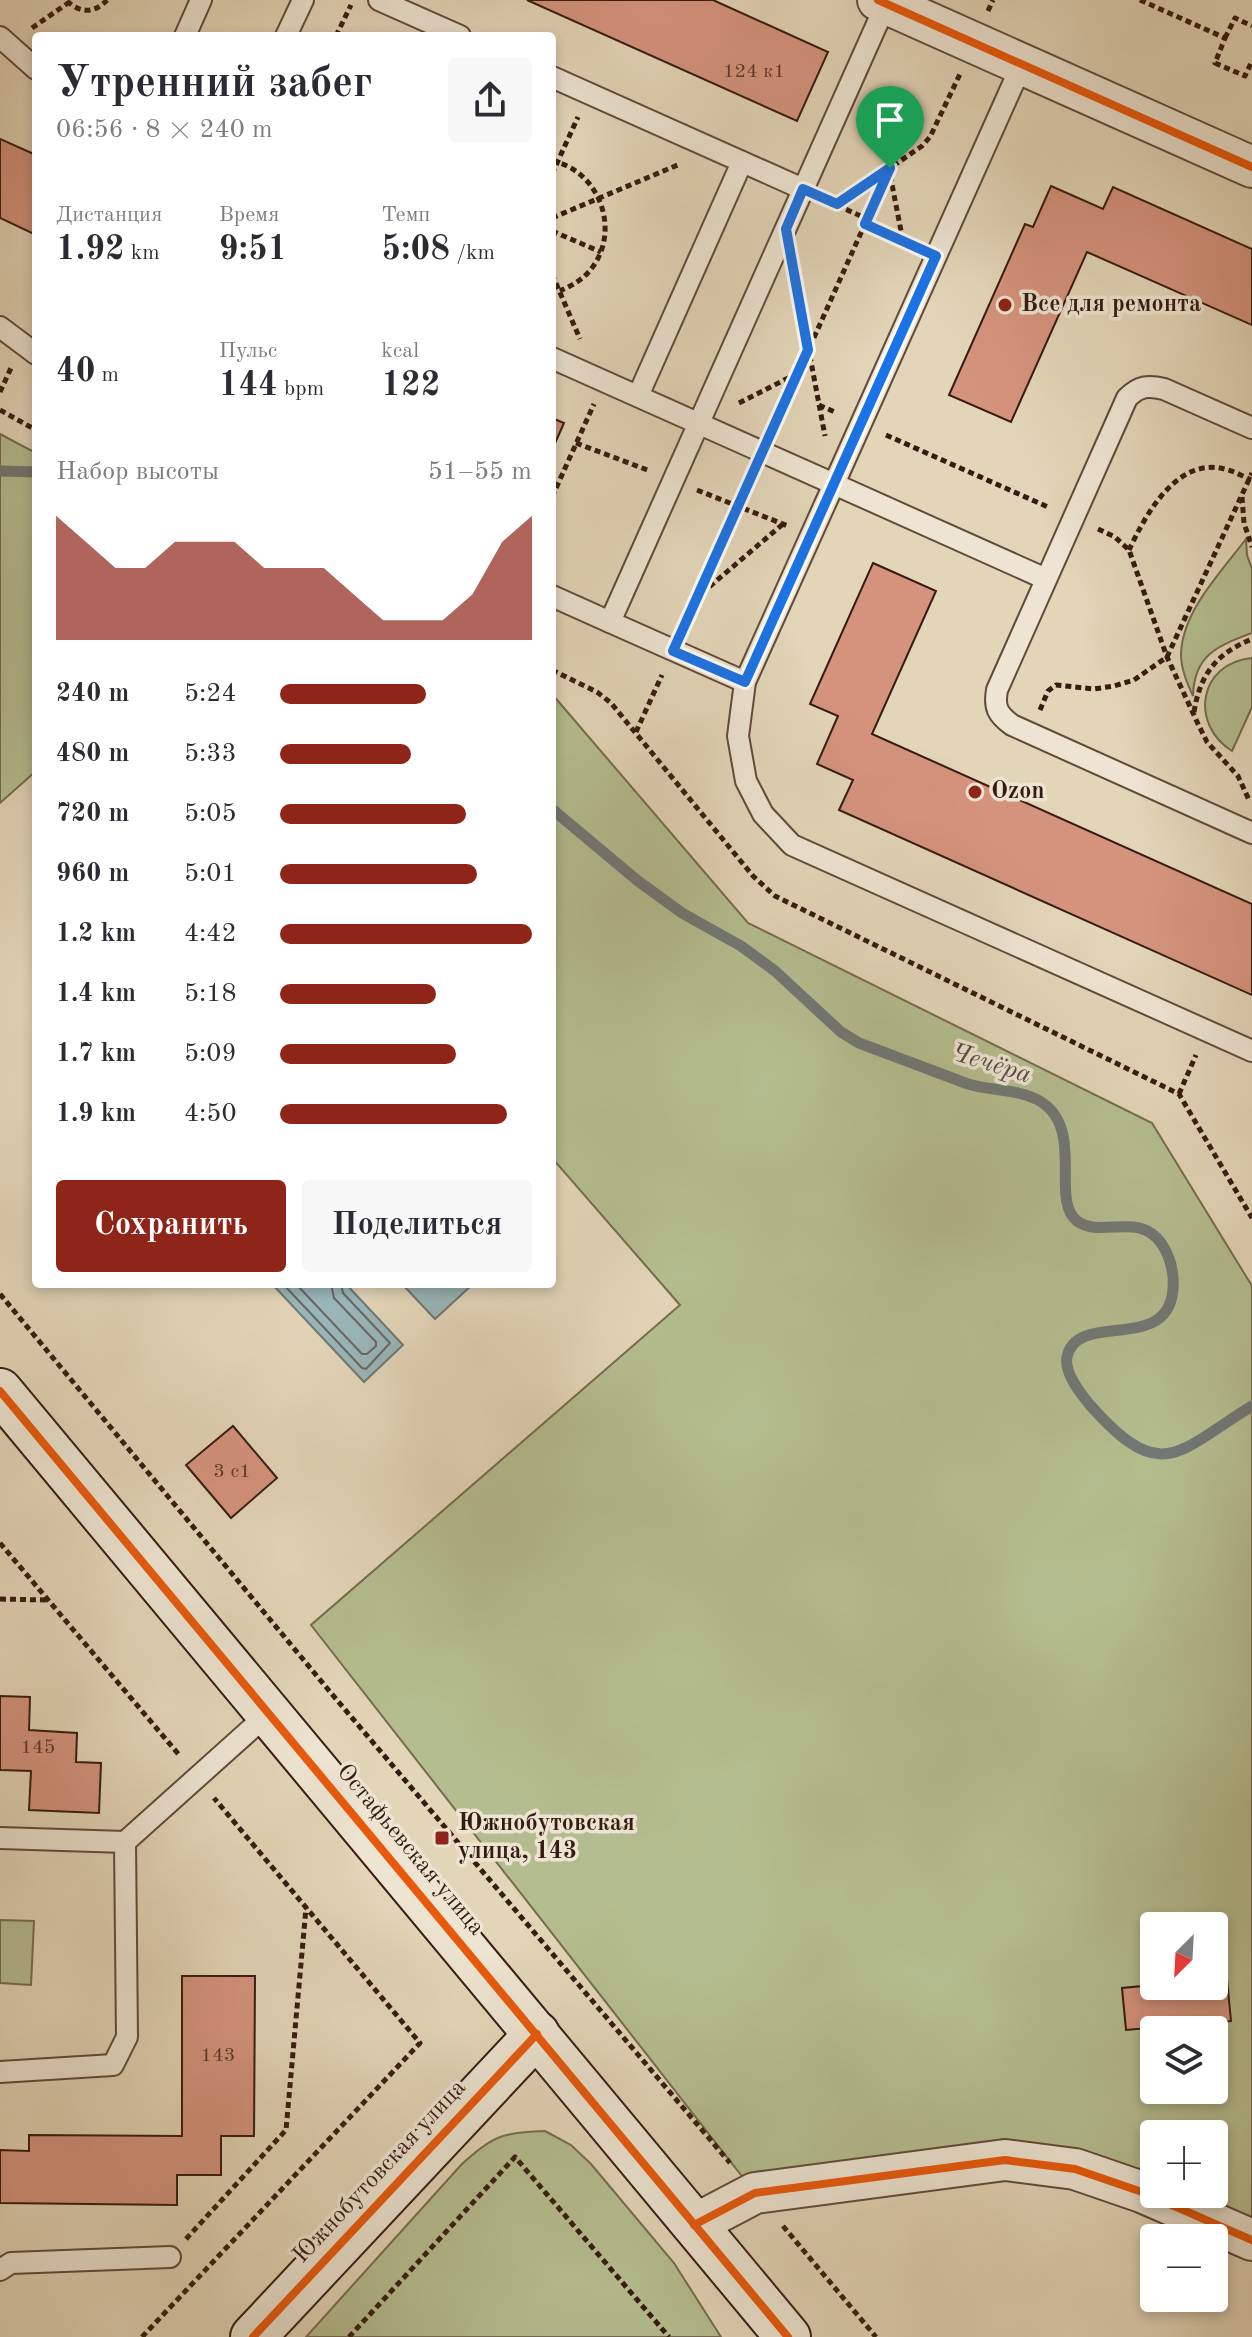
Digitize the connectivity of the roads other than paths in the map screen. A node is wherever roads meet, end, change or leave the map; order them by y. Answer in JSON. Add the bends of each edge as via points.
{"nodes":[{"id":1,"x":201,"y":0,"type":"edge"},
{"id":2,"x":303,"y":0,"type":"edge"},
{"id":3,"x":379,"y":0,"type":"edge"},
{"id":4,"x":882,"y":2,"type":"edge"},
{"id":5,"x":187,"y":32,"type":"edge"},
{"id":6,"x":288,"y":32,"type":"edge"},
{"id":7,"x":451,"y":32,"type":"edge"},
{"id":8,"x":4,"y":41,"type":"edge"},
{"id":9,"x":1022,"y":64,"type":"junction"},
{"id":10,"x":32,"y":66,"type":"edge"},
{"id":11,"x":556,"y":79,"type":"edge"},
{"id":12,"x":742,"y":162,"type":"junction"},
{"id":13,"x":1252,"y":167,"type":"edge"},
{"id":14,"x":803,"y":189,"type":"junction"},
{"id":15,"x":0,"y":327,"type":"edge"},
{"id":16,"x":32,"y":351,"type":"edge"},
{"id":17,"x":556,"y":360,"type":"edge"},
{"id":18,"x":638,"y":396,"type":"junction"},
{"id":19,"x":699,"y":423,"type":"junction"},
{"id":20,"x":1252,"y":428,"type":"edge"},
{"id":21,"x":834,"y":484,"type":"junction"},
{"id":22,"x":1046,"y":579,"type":"junction"},
{"id":23,"x":556,"y":598,"type":"edge"},
{"id":24,"x":610,"y":622,"type":"junction"},
{"id":25,"x":745,"y":682,"type":"junction"},
{"id":26,"x":1252,"y":833,"type":"edge"},
{"id":27,"x":1252,"y":1051,"type":"edge"},
{"id":28,"x":0,"y":1391,"type":"edge"},
{"id":29,"x":270,"y":1712,"type":"junction"},
{"id":30,"x":0,"y":1838,"type":"edge"},
{"id":31,"x":125,"y":1842,"type":"junction"},
{"id":32,"x":537,"y":2034,"type":"junction"},
{"id":33,"x":0,"y":2072,"type":"edge"},
{"id":34,"x":694,"y":2225,"type":"junction"},
{"id":35,"x":1252,"y":2240,"type":"edge"},
{"id":36,"x":170,"y":2257,"type":"road end"},
{"id":37,"x":0,"y":2270,"type":"edge"},
{"id":38,"x":253,"y":2337,"type":"edge"},
{"id":39,"x":788,"y":2337,"type":"edge"}],
"edges":[{"from":1,"to":5,"type":"lane"},
{"from":2,"to":6,"type":"lane"},
{"from":3,"to":7,"type":"lane"},
{"from":4,"to":9,"type":"street"},
{"from":4,"to":14,"type":"lane"},
{"from":8,"to":10,"type":"lane"},
{"from":9,"to":13,"type":"street"},
{"from":9,"to":21,"type":"lane"},
{"from":11,"to":12,"type":"lane"},
{"from":12,"to":14,"type":"lane"},
{"from":12,"to":18,"type":"lane"},
{"from":14,"to":19,"type":"lane"},
{"from":15,"to":16,"type":"lane"},
{"from":17,"to":18,"type":"lane"},
{"from":18,"to":19,"type":"lane"},
{"from":19,"to":21,"type":"lane"},
{"from":19,"to":24,"type":"lane"},
{"from":20,"to":22,"type":"lane","via":[[1164,389],[1135,389]]},
{"from":21,"to":22,"type":"lane"},
{"from":21,"to":25,"type":"lane"},
{"from":22,"to":26,"type":"lane","via":[[997,690],[1000,716]]},
{"from":23,"to":24,"type":"lane"},
{"from":24,"to":25,"type":"lane"},
{"from":25,"to":27,"type":"lane","via":[[738,736],[746,781],[763,814],[792,845]]},
{"from":28,"to":29,"type":"street","name":"Остафьевская улица"},
{"from":29,"to":31,"type":"lane"},
{"from":29,"to":32,"type":"street","name":"Остафьевская улица"},
{"from":30,"to":31,"type":"lane"},
{"from":31,"to":33,"type":"lane","via":[[127,2037],[113,2065]]},
{"from":32,"to":34,"type":"street","name":"Остафьевская улица"},
{"from":32,"to":38,"type":"street","name":"Южнобутовская улица"},
{"from":34,"to":35,"type":"street","via":[[755,2193],[1005,2160],[1075,2169]]},
{"from":34,"to":39,"type":"street","name":"Остафьевская улица"},
{"from":36,"to":37,"type":"lane","via":[[11,2263]]}]}
